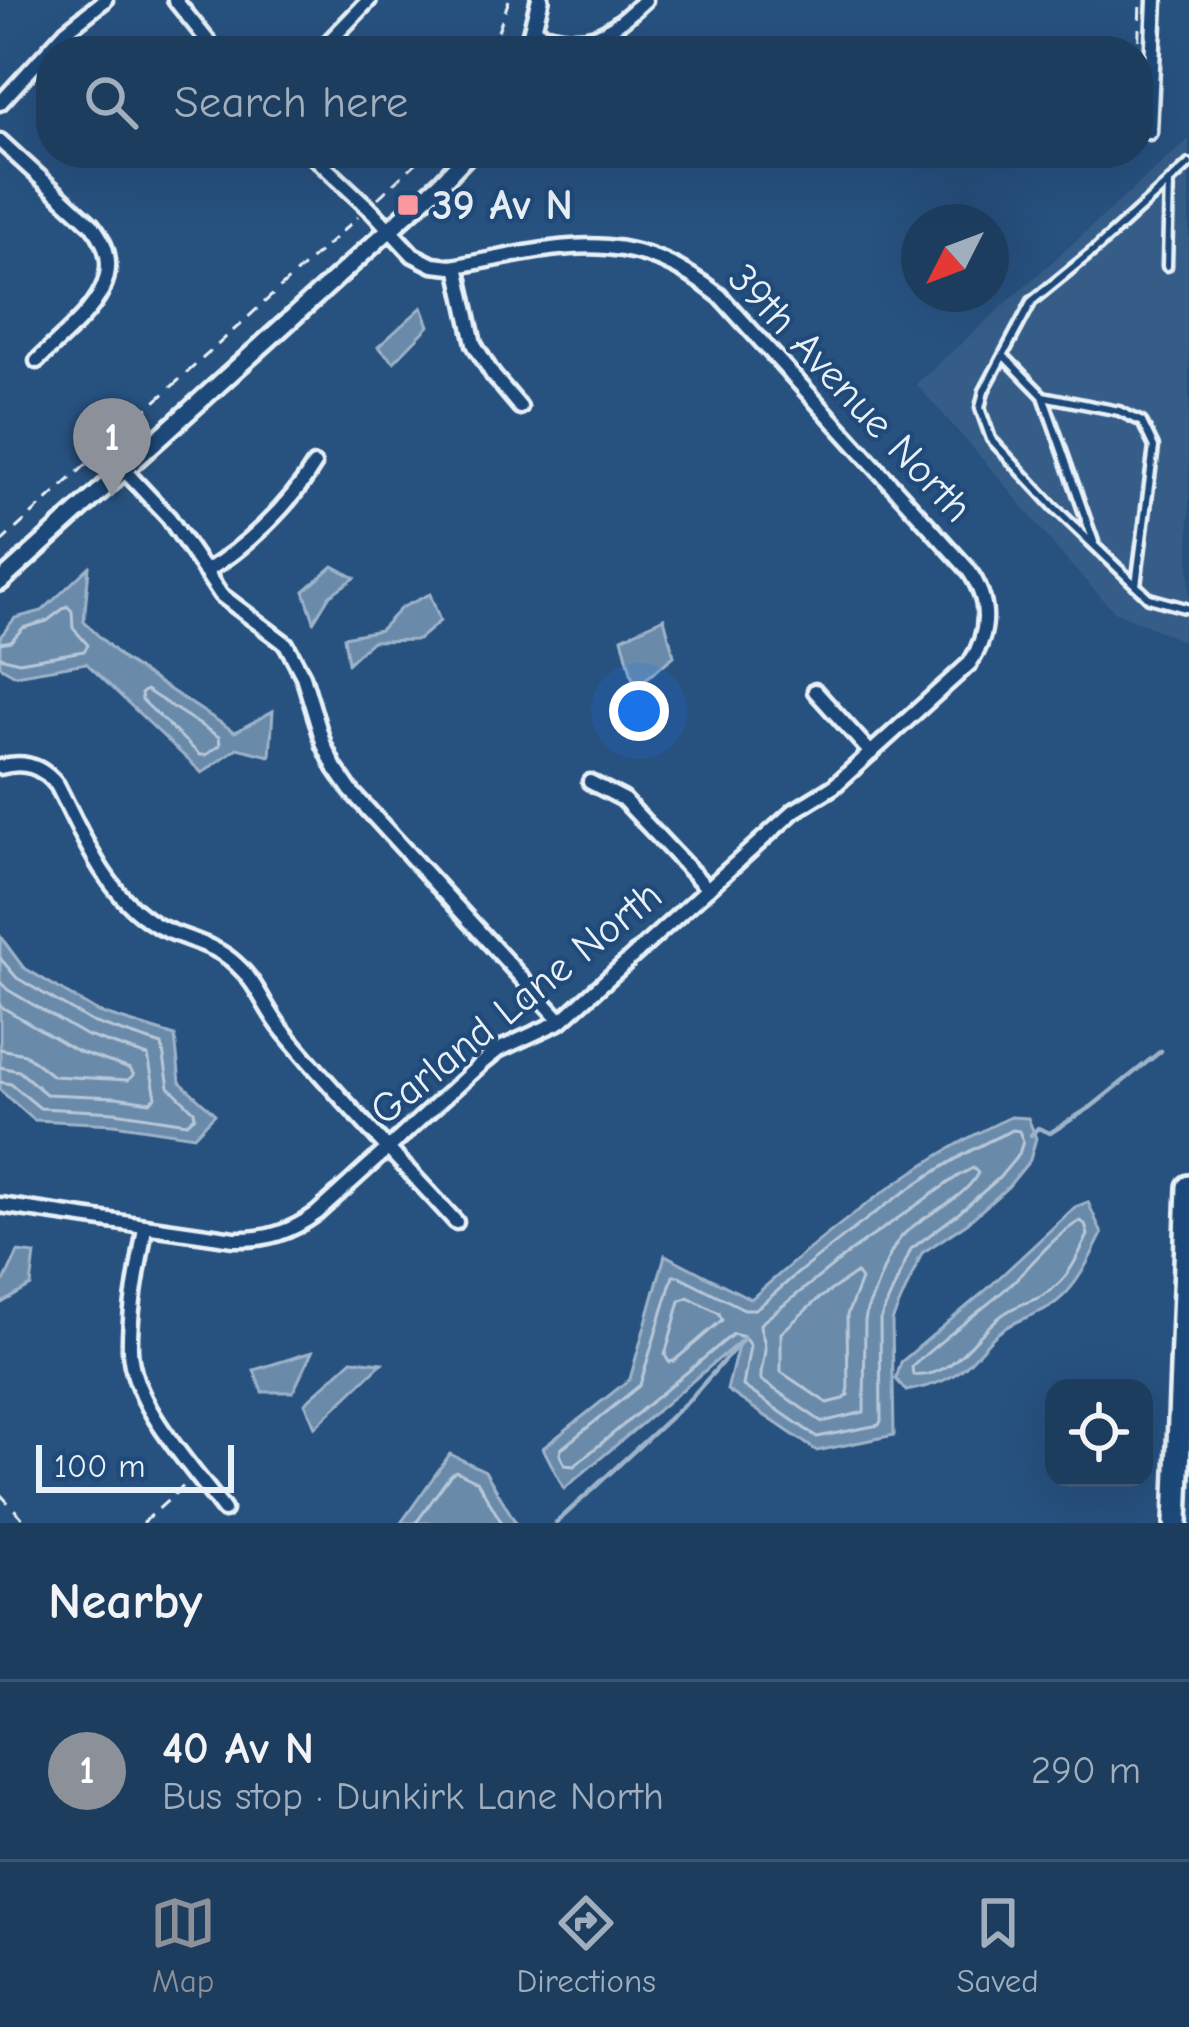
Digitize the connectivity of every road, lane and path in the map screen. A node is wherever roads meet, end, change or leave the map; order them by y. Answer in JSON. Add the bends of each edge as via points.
{"nodes":[{"id":1,"x":105,"y":0,"type":"edge"},
{"id":2,"x":175,"y":0,"type":"edge"},
{"id":3,"x":369,"y":0,"type":"edge"},
{"id":4,"x":509,"y":0,"type":"edge"},
{"id":5,"x":540,"y":0,"type":"edge"},
{"id":6,"x":645,"y":0,"type":"edge"},
{"id":7,"x":1140,"y":0,"type":"edge"},
{"id":8,"x":1155,"y":0,"type":"edge"},
{"id":9,"x":533,"y":31,"type":"junction"},
{"id":10,"x":61,"y":36,"type":"edge"},
{"id":11,"x":204,"y":36,"type":"edge"},
{"id":12,"x":334,"y":36,"type":"edge"},
{"id":13,"x":496,"y":36,"type":"edge"},
{"id":14,"x":532,"y":36,"type":"edge"},
{"id":15,"x":549,"y":36,"type":"edge"},
{"id":16,"x":594,"y":36,"type":"edge"},
{"id":17,"x":1139,"y":36,"type":"edge"},
{"id":18,"x":1153,"y":44,"type":"edge"},
{"id":19,"x":36,"y":64,"type":"edge"},
{"id":20,"x":0,"y":103,"type":"edge"},
{"id":21,"x":0,"y":141,"type":"edge"},
{"id":22,"x":1189,"y":164,"type":"edge"},
{"id":23,"x":326,"y":168,"type":"edge"},
{"id":24,"x":411,"y":168,"type":"edge"},
{"id":25,"x":455,"y":168,"type":"edge"},
{"id":26,"x":1169,"y":182,"type":"junction"},
{"id":27,"x":368,"y":208,"type":"junction"},
{"id":28,"x":390,"y":229,"type":"junction"},
{"id":29,"x":458,"y":266,"type":"junction"},
{"id":30,"x":1167,"y":266,"type":"dead end"},
{"id":31,"x":1004,"y":356,"type":"junction"},
{"id":32,"x":37,"y":361,"type":"dead end"},
{"id":33,"x":1043,"y":396,"type":"junction"},
{"id":34,"x":520,"y":407,"type":"dead end"},
{"id":35,"x":314,"y":465,"type":"dead end"},
{"id":36,"x":124,"y":470,"type":"junction"},
{"id":37,"x":0,"y":543,"type":"edge"},
{"id":38,"x":1095,"y":546,"type":"junction"},
{"id":39,"x":205,"y":572,"type":"junction"},
{"id":40,"x":0,"y":582,"type":"edge"},
{"id":41,"x":1136,"y":585,"type":"junction"},
{"id":42,"x":1189,"y":609,"type":"edge"},
{"id":43,"x":986,"y":624,"type":"joint"},
{"id":44,"x":815,"y":691,"type":"dead end"},
{"id":45,"x":872,"y":753,"type":"junction"},
{"id":46,"x":0,"y":767,"type":"edge"},
{"id":47,"x":590,"y":782,"type":"dead end"},
{"id":48,"x":708,"y":889,"type":"junction"},
{"id":49,"x":561,"y":1021,"type":"junction"},
{"id":50,"x":389,"y":1148,"type":"junction"},
{"id":51,"x":1189,"y":1186,"type":"edge"},
{"id":52,"x":0,"y":1205,"type":"edge"},
{"id":53,"x":456,"y":1222,"type":"dead end"},
{"id":54,"x":145,"y":1227,"type":"junction"},
{"id":55,"x":198,"y":1474,"type":"junction"},
{"id":56,"x":0,"y":1494,"type":"edge"},
{"id":57,"x":224,"y":1510,"type":"dead end"},
{"id":58,"x":27,"y":1523,"type":"edge"},
{"id":59,"x":143,"y":1523,"type":"edge"},
{"id":60,"x":1176,"y":1523,"type":"edge"}],
"edges":[{"from":1,"to":10,"type":"street"},
{"from":2,"to":11,"type":"street"},
{"from":3,"to":12,"type":"street"},
{"from":4,"to":13,"type":"path"},
{"from":5,"to":9,"type":"street"},
{"from":6,"to":16,"type":"street"},
{"from":7,"to":17,"type":"path"},
{"from":8,"to":18,"type":"street"},
{"from":9,"to":14,"type":"street"},
{"from":9,"to":15,"type":"street"},
{"from":19,"to":20,"type":"street"},
{"from":21,"to":32,"type":"street","via":[[92,225],[109,255],[94,304]]},
{"from":22,"to":26,"type":"lane"},
{"from":23,"to":27,"type":"street","name":"39th Avenue North"},
{"from":24,"to":27,"type":"path"},
{"from":25,"to":28,"type":"street"},
{"from":26,"to":30,"type":"lane"},
{"from":26,"to":31,"type":"lane","via":[[1032,301]]},
{"from":27,"to":28,"type":"street","name":"39th Avenue North"},
{"from":27,"to":37,"type":"path"},
{"from":28,"to":29,"type":"street","name":"39th Avenue North","via":[[423,261]]},
{"from":28,"to":36,"type":"street"},
{"from":29,"to":34,"type":"street","via":[[474,344]]},
{"from":29,"to":43,"type":"street","name":"39th Avenue North","via":[[594,245],[653,255],[697,277],[968,568]]},
{"from":31,"to":33,"type":"lane"},
{"from":31,"to":38,"type":"lane","via":[[980,408],[991,439]]},
{"from":33,"to":38,"type":"lane"},
{"from":33,"to":41,"type":"lane","via":[[1142,422],[1154,447]]},
{"from":35,"to":39,"type":"street","via":[[285,504]]},
{"from":36,"to":39,"type":"street"},
{"from":36,"to":40,"type":"street"},
{"from":38,"to":41,"type":"lane"},
{"from":39,"to":49,"type":"street","via":[[221,595],[286,644],[324,745],[351,791]]},
{"from":41,"to":42,"type":"lane","via":[[1150,598]]},
{"from":43,"to":45,"type":"street","name":"Garland Lane North","via":[[970,663]]},
{"from":44,"to":45,"type":"street"},
{"from":45,"to":48,"type":"street","name":"Garland Lane North"},
{"from":46,"to":50,"type":"street","via":[[39,767],[113,888],[158,926],[225,953],[241,968],[285,1034]]},
{"from":47,"to":48,"type":"street","via":[[623,799]]},
{"from":48,"to":49,"type":"street","name":"Garland Lane North"},
{"from":49,"to":50,"type":"street","name":"Garland Lane North","via":[[498,1050]]},
{"from":50,"to":53,"type":"street"},
{"from":50,"to":54,"type":"street","name":"Garland Lane North","via":[[317,1213],[278,1235],[234,1239]]},
{"from":51,"to":60,"type":"main road"},
{"from":52,"to":54,"type":"street","name":"Garland Lane North"},
{"from":54,"to":55,"type":"street","via":[[131,1331],[134,1375]]},
{"from":55,"to":57,"type":"street"},
{"from":55,"to":59,"type":"path"},
{"from":56,"to":58,"type":"path"}]}
